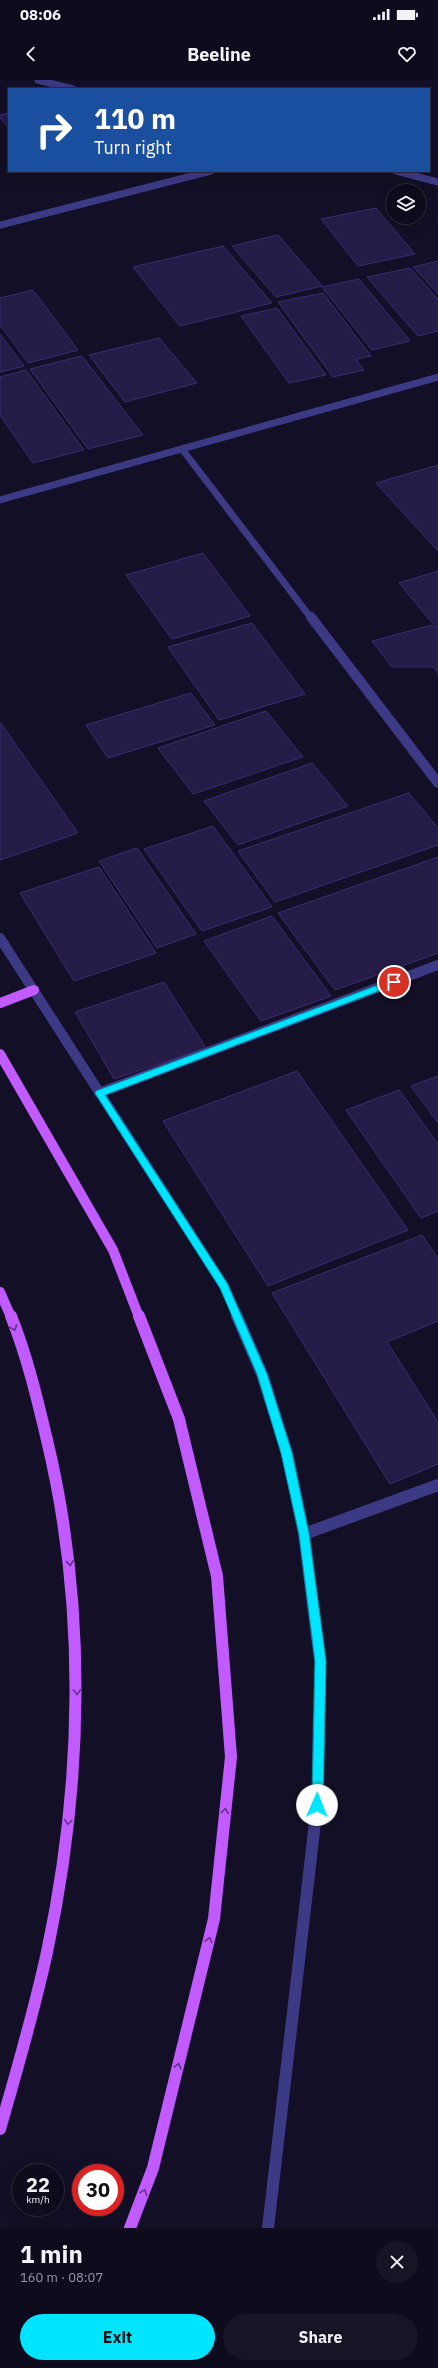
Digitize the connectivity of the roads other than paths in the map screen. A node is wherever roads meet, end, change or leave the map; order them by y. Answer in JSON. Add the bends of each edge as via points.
{"nodes":[{"id":1,"x":38,"y":80,"type":"edge"},
{"id":2,"x":69,"y":88,"type":"edge"},
{"id":3,"x":207,"y":172,"type":"edge"},
{"id":4,"x":400,"y":172,"type":"edge"},
{"id":5,"x":438,"y":182,"type":"edge"},
{"id":6,"x":0,"y":225,"type":"edge"},
{"id":7,"x":438,"y":377,"type":"edge"},
{"id":8,"x":182,"y":449,"type":"junction"},
{"id":9,"x":0,"y":500,"type":"edge"},
{"id":10,"x":438,"y":783,"type":"edge"},
{"id":11,"x":0,"y":938,"type":"edge"},
{"id":12,"x":438,"y":965,"type":"edge"},
{"id":13,"x":34,"y":990,"type":"junction"},
{"id":14,"x":0,"y":1003,"type":"edge"},
{"id":15,"x":0,"y":1054,"type":"edge"},
{"id":16,"x":99,"y":1093,"type":"junction"},
{"id":17,"x":0,"y":1292,"type":"edge"},
{"id":18,"x":438,"y":1485,"type":"edge"},
{"id":19,"x":304,"y":1534,"type":"junction"},
{"id":20,"x":0,"y":2129,"type":"edge"},
{"id":21,"x":130,"y":2228,"type":"edge"},
{"id":22,"x":268,"y":2228,"type":"edge"}],
"edges":[{"from":1,"to":2,"type":"street"},
{"from":3,"to":6,"type":"street"},
{"from":4,"to":5,"type":"street"},
{"from":7,"to":8,"type":"street"},
{"from":8,"to":9,"type":"street"},
{"from":8,"to":10,"type":"street"},
{"from":11,"to":13,"type":"street"},
{"from":12,"to":16,"type":"street"},
{"from":13,"to":14,"type":"main road"},
{"from":13,"to":16,"type":"street"},
{"from":21,"to":15,"type":"main road","one_way":true,"via":[[153,2168],[214,1919],[231,1757],[217,1576],[179,1419],[113,1250]]},
{"from":16,"to":19,"type":"street","via":[[224,1286],[262,1374],[286,1453]]},
{"from":17,"to":20,"type":"main road","one_way":true,"via":[[28,1366],[50,1442],[66,1524],[75,1610],[77,1703],[71,1802],[57,1905],[33,2014]]},
{"from":18,"to":19,"type":"street"},
{"from":19,"to":22,"type":"street","via":[[320,1661],[317,1805]]}]}
